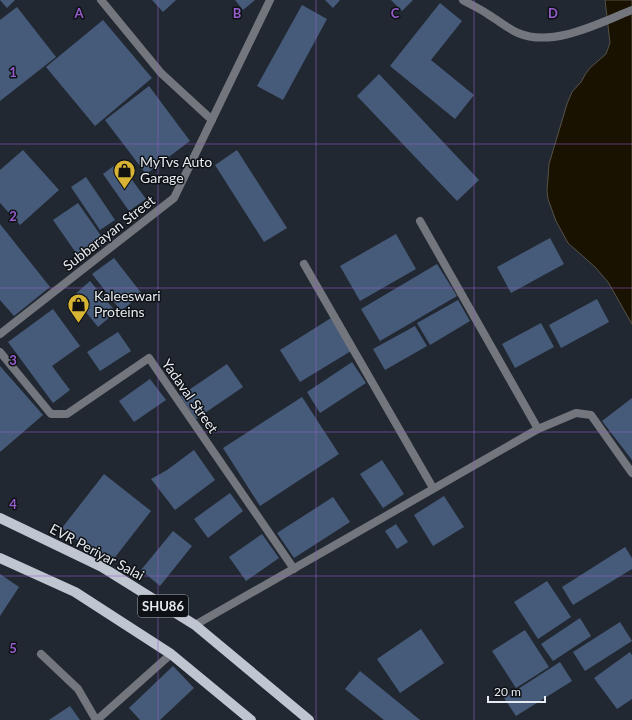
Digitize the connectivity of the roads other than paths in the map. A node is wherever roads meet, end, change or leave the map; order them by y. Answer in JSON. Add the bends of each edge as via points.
{"nodes":[{"id":1,"x":101,"y":0,"type":"edge"},
{"id":2,"x":270,"y":0,"type":"edge"},
{"id":3,"x":462,"y":0,"type":"edge"},
{"id":4,"x":632,"y":10,"type":"edge"},
{"id":5,"x":212,"y":120,"type":"junction"},
{"id":6,"x":420,"y":221,"type":"dead end"},
{"id":7,"x":304,"y":264,"type":"dead end"},
{"id":8,"x":0,"y":334,"type":"edge"},
{"id":9,"x":0,"y":352,"type":"edge"},
{"id":10,"x":538,"y":429,"type":"junction"},
{"id":11,"x":632,"y":473,"type":"edge"},
{"id":12,"x":433,"y":488,"type":"junction"},
{"id":13,"x":0,"y":518,"type":"edge"},
{"id":14,"x":0,"y":558,"type":"edge"},
{"id":15,"x":294,"y":569,"type":"junction"},
{"id":16,"x":195,"y":625,"type":"junction"},
{"id":17,"x":41,"y":654,"type":"dead end"},
{"id":18,"x":171,"y":654,"type":"junction"},
{"id":19,"x":97,"y":720,"type":"edge"},
{"id":20,"x":251,"y":720,"type":"edge"},
{"id":21,"x":309,"y":720,"type":"edge"}],
"edges":[{"from":1,"to":5,"type":"street","via":[[161,73]]},
{"from":2,"to":5,"type":"street","name":"Subbarayan Street"},
{"from":3,"to":4,"type":"street","via":[[522,35],[544,38],[564,35]]},
{"from":5,"to":8,"type":"street","name":"Subbarayan Street","via":[[174,198]]},
{"from":6,"to":10,"type":"street"},
{"from":7,"to":12,"type":"street"},
{"from":9,"to":15,"type":"street","name":"Yadaval Street","via":[[51,414],[67,414],[149,358]]},
{"from":10,"to":11,"type":"street","via":[[576,413],[591,415]]},
{"from":10,"to":12,"type":"street"},
{"from":12,"to":15,"type":"street"},
{"from":13,"to":16,"type":"main road","name":"EVR Periyar Salai","number":"SHU86","via":[[102,568]]},
{"from":14,"to":18,"type":"main road","number":"SHU86","via":[[75,592]]},
{"from":15,"to":16,"type":"street"},
{"from":16,"to":21,"type":"main road","name":"EVR Periyar Salai","number":"SHU86"},
{"from":17,"to":19,"type":"street","via":[[78,689]]},
{"from":18,"to":19,"type":"street"},
{"from":18,"to":20,"type":"main road","number":"SHU86"}]}
